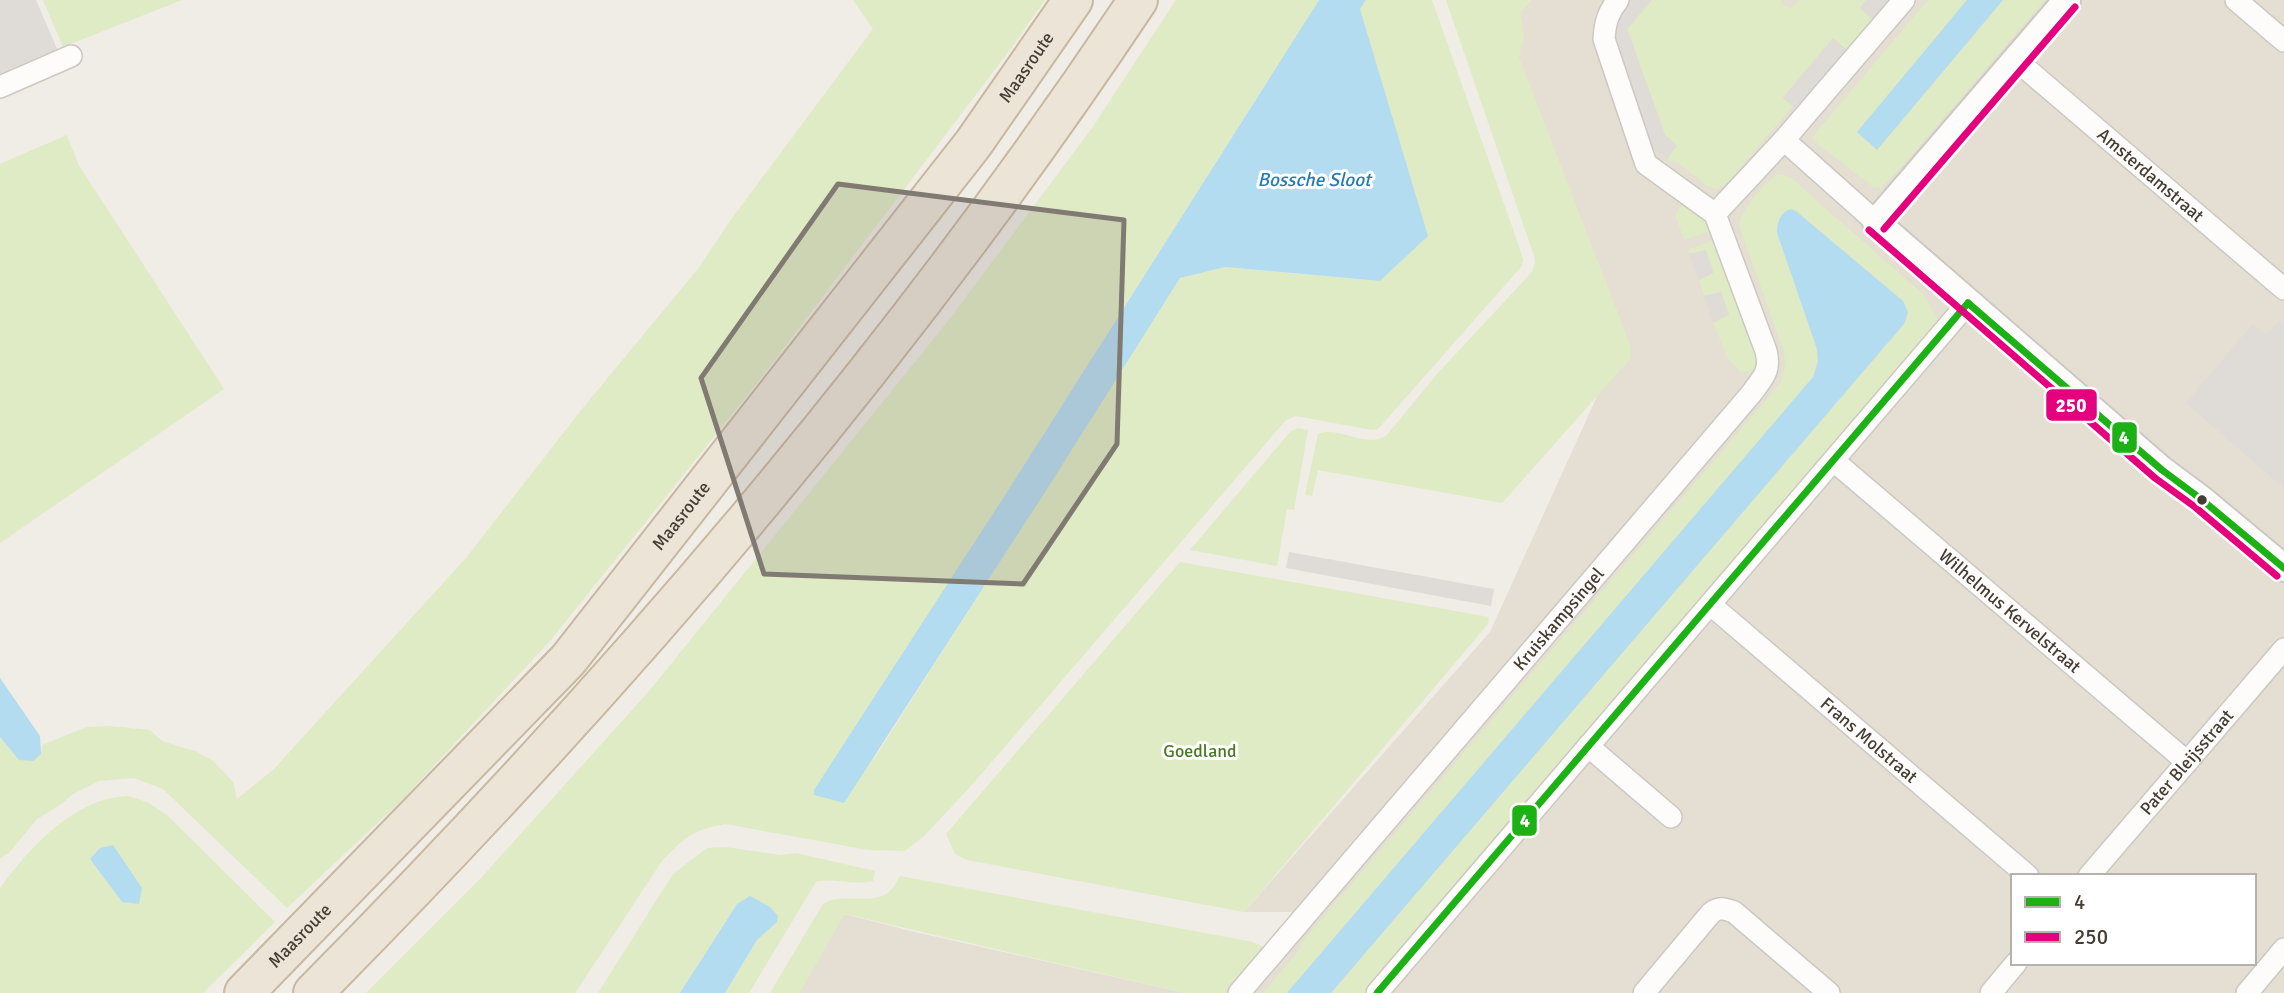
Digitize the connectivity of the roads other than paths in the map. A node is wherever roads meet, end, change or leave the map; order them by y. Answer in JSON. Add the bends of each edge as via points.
{"nodes":[{"id":1,"x":1073,"y":0,"type":"edge"},
{"id":2,"x":1138,"y":0,"type":"edge"},
{"id":3,"x":1618,"y":0,"type":"edge"},
{"id":4,"x":1905,"y":0,"type":"edge"},
{"id":5,"x":2067,"y":0,"type":"edge"},
{"id":6,"x":2236,"y":0,"type":"edge"},
{"id":7,"x":2284,"y":41,"type":"edge"},
{"id":8,"x":71,"y":56,"type":"dead end"},
{"id":9,"x":2016,"y":60,"type":"junction"},
{"id":10,"x":0,"y":87,"type":"edge"},
{"id":11,"x":1784,"y":140,"type":"junction"},
{"id":12,"x":1715,"y":214,"type":"junction"},
{"id":13,"x":1876,"y":222,"type":"junction"},
{"id":14,"x":2284,"y":289,"type":"edge"},
{"id":15,"x":1968,"y":303,"type":"junction"},
{"id":16,"x":1834,"y":461,"type":"junction"},
{"id":17,"x":2284,"y":568,"type":"edge"},
{"id":18,"x":1711,"y":605,"type":"junction"},
{"id":19,"x":2284,"y":649,"type":"edge"},
{"id":20,"x":1588,"y":746,"type":"junction"},
{"id":21,"x":2187,"y":762,"type":"junction"},
{"id":22,"x":1671,"y":817,"type":"dead end"},
{"id":23,"x":2026,"y":874,"type":"edge"},
{"id":24,"x":2091,"y":874,"type":"edge"},
{"id":25,"x":2284,"y":949,"type":"edge"},
{"id":26,"x":2014,"y":965,"type":"edge"},
{"id":27,"x":244,"y":993,"type":"edge"},
{"id":28,"x":313,"y":993,"type":"edge"},
{"id":29,"x":1239,"y":993,"type":"edge"},
{"id":30,"x":1377,"y":993,"type":"edge"},
{"id":31,"x":1644,"y":993,"type":"edge"},
{"id":32,"x":1829,"y":993,"type":"edge"},
{"id":33,"x":1992,"y":993,"type":"edge"},
{"id":34,"x":2247,"y":993,"type":"edge"}],
"edges":[{"from":1,"to":27,"type":"highway","name":"Maasroute","via":[[974,144],[568,660]]},
{"from":2,"to":28,"type":"highway","via":[[1013,180],[898,332],[713,560],[577,716]]},
{"from":3,"to":12,"type":"street","via":[[1605,23],[1604,39],[1646,164]]},
{"from":4,"to":11,"type":"street"},
{"from":5,"to":9,"type":"street"},
{"from":6,"to":7,"type":"street"},
{"from":8,"to":10,"type":"street"},
{"from":9,"to":13,"type":"street"},
{"from":9,"to":14,"type":"street","name":"Amsterdamstraat"},
{"from":11,"to":12,"type":"street"},
{"from":11,"to":13,"type":"street"},
{"from":12,"to":29,"type":"street","name":"Kruiskampsingel","via":[[1766,351],[1769,366],[1765,376]]},
{"from":13,"to":15,"type":"street"},
{"from":15,"to":16,"type":"street"},
{"from":15,"to":17,"type":"street"},
{"from":16,"to":18,"type":"street"},
{"from":16,"to":21,"type":"street","name":"Wilhelmus Kervelstraat"},
{"from":18,"to":20,"type":"street"},
{"from":18,"to":23,"type":"street","name":"Frans Molstraat"},
{"from":19,"to":21,"type":"street","name":"Pater Bleijsstraat"},
{"from":20,"to":22,"type":"street"},
{"from":20,"to":30,"type":"street"},
{"from":21,"to":24,"type":"street","name":"Pater Bleijsstraat"},
{"from":25,"to":34,"type":"street"},
{"from":26,"to":33,"type":"street"},
{"from":31,"to":32,"type":"street","via":[[1717,908],[1734,912]]}]}
